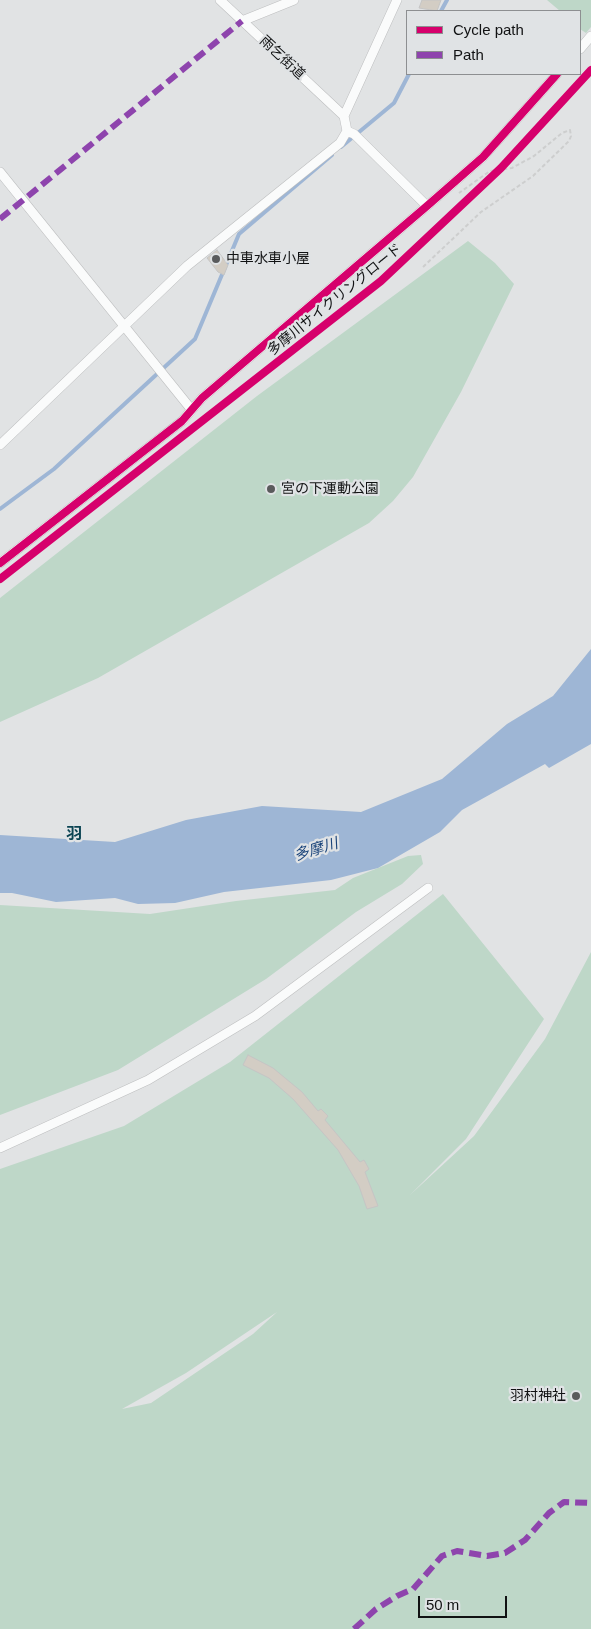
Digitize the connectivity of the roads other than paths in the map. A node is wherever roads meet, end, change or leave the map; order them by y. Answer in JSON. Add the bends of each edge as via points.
{"nodes":[{"id":1,"x":220,"y":0,"type":"edge"},
{"id":2,"x":294,"y":0,"type":"edge"},
{"id":3,"x":397,"y":0,"type":"edge"},
{"id":4,"x":242,"y":21,"type":"junction"},
{"id":5,"x":591,"y":36,"type":"edge"},
{"id":6,"x":581,"y":48,"type":"edge"},
{"id":7,"x":556,"y":75,"type":"edge"},
{"id":8,"x":344,"y":116,"type":"junction"},
{"id":9,"x":353,"y":134,"type":"junction"},
{"id":10,"x":0,"y":172,"type":"edge"},
{"id":11,"x":427,"y":206,"type":"junction"},
{"id":12,"x":125,"y":328,"type":"junction"},
{"id":13,"x":191,"y":408,"type":"junction"},
{"id":14,"x":0,"y":445,"type":"edge"},
{"id":15,"x":0,"y":563,"type":"edge"},
{"id":16,"x":428,"y":888,"type":"dead end"},
{"id":17,"x":0,"y":1148,"type":"edge"}],
"edges":[{"from":1,"to":4,"type":"street","name":"雨乞街道"},
{"from":2,"to":4,"type":"street"},
{"from":3,"to":8,"type":"street"},
{"from":4,"to":8,"type":"street","name":"雨乞街道"},
{"from":5,"to":6,"type":"street"},
{"from":7,"to":11,"type":"street","via":[[483,157]]},
{"from":8,"to":9,"type":"street"},
{"from":9,"to":11,"type":"street"},
{"from":9,"to":12,"type":"street","via":[[187,266]]},
{"from":10,"to":12,"type":"street"},
{"from":11,"to":13,"type":"street"},
{"from":12,"to":13,"type":"street"},
{"from":12,"to":14,"type":"street"},
{"from":13,"to":15,"type":"street","via":[[182,421]]},
{"from":16,"to":17,"type":"street","via":[[255,1016],[148,1080]]}]}
